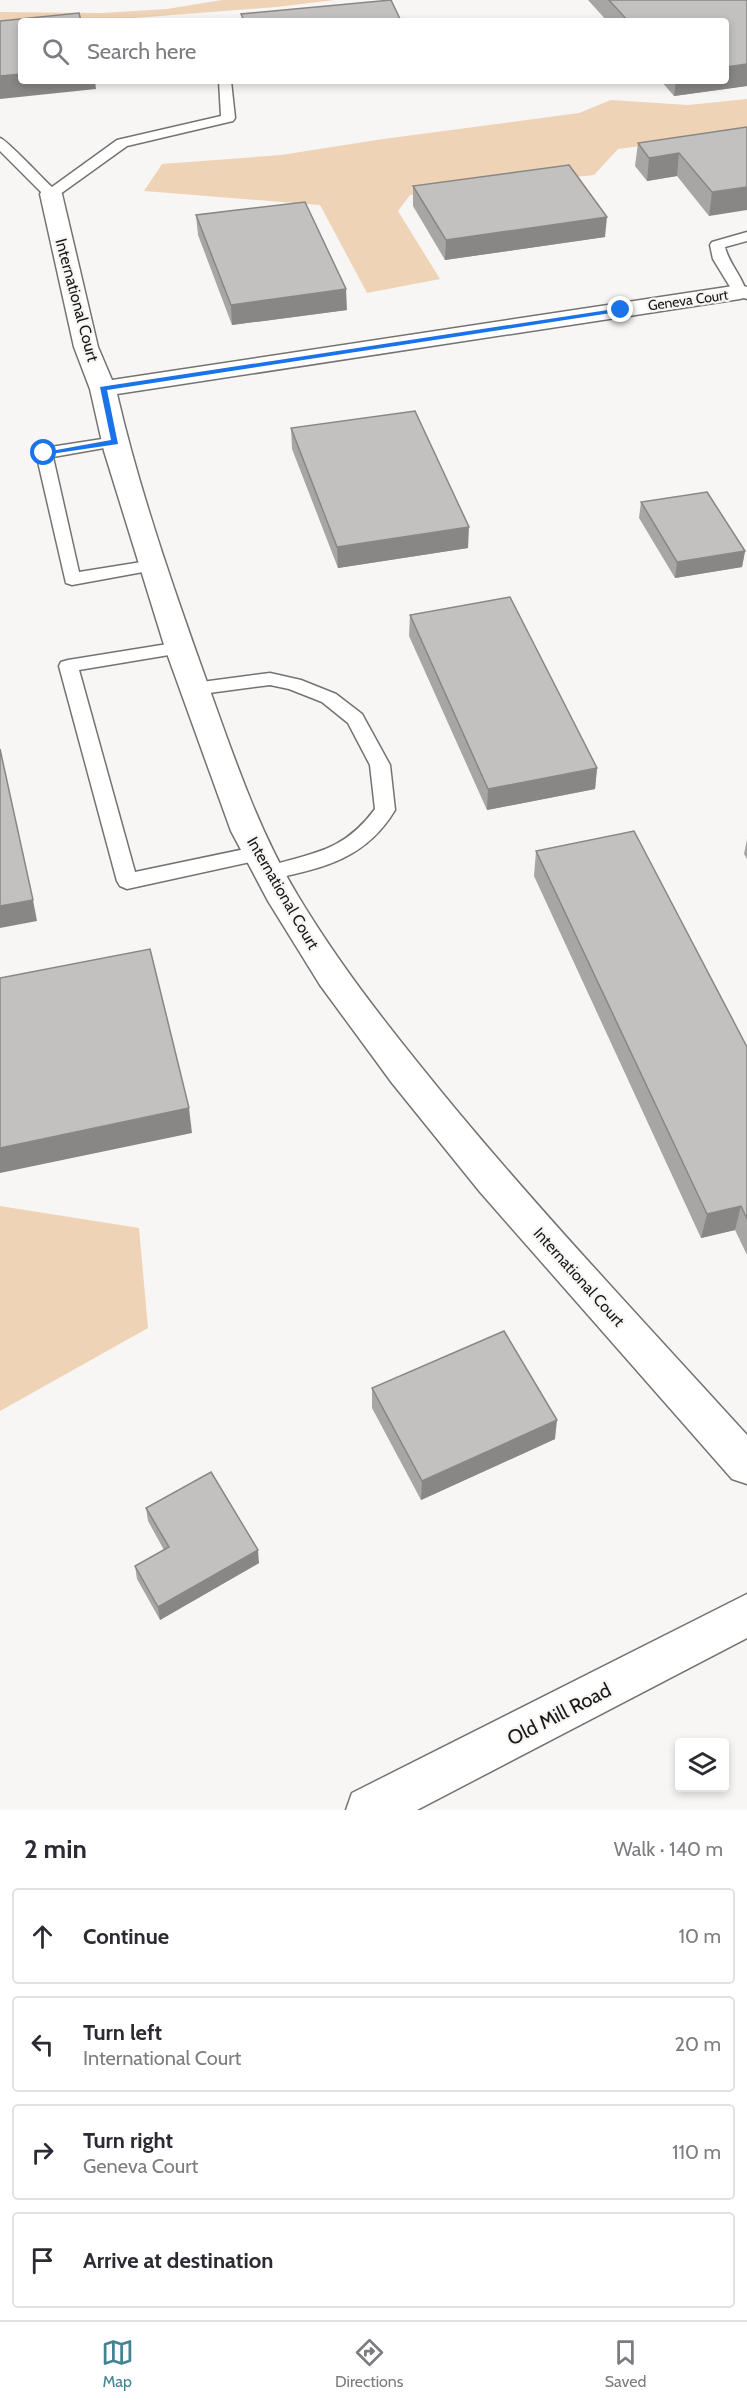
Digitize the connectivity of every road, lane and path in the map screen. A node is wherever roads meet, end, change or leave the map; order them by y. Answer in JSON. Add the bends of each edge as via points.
{"nodes":[{"id":1,"x":225,"y":84,"type":"edge"},
{"id":2,"x":2,"y":146,"type":"edge"},
{"id":3,"x":51,"y":194,"type":"junction"},
{"id":4,"x":747,"y":236,"type":"edge"},
{"id":5,"x":743,"y":293,"type":"edge"},
{"id":6,"x":103,"y":389,"type":"junction"},
{"id":7,"x":115,"y":442,"type":"junction"},
{"id":8,"x":154,"y":565,"type":"junction"},
{"id":9,"x":180,"y":648,"type":"junction"},
{"id":10,"x":195,"y":689,"type":"junction"},
{"id":11,"x":264,"y":863,"type":"junction"},
{"id":12,"x":747,"y":1465,"type":"edge"},
{"id":13,"x":747,"y":1615,"type":"edge"},
{"id":14,"x":369,"y":1810,"type":"edge"}],
"edges":[{"from":1,"to":3,"type":"lane","via":[[228,118],[122,143]]},
{"from":2,"to":3,"type":"lane"},
{"from":3,"to":6,"type":"street","name":"International Court","via":[[86,347]]},
{"from":4,"to":5,"type":"lane","via":[[717,245],[720,259]]},
{"from":5,"to":6,"type":"street","name":"Geneva Court"},
{"from":6,"to":7,"type":"street","name":"International Court"},
{"from":7,"to":8,"type":"street","name":"International Court"},
{"from":7,"to":8,"type":"lane","via":[[44,453],[72,579]]},
{"from":8,"to":9,"type":"street","name":"International Court"},
{"from":9,"to":10,"type":"street","name":"International Court"},
{"from":9,"to":11,"type":"lane","via":[[68,666],[127,881]]},
{"from":10,"to":11,"type":"street","name":"International Court","via":[[247,831]]},
{"from":10,"to":11,"type":"lane","via":[[270,680],[294,684],[329,698],[355,719],[380,765],[385,810],[366,835],[320,861]]},
{"from":11,"to":12,"type":"street","name":"International Court","via":[[332,976],[405,1073],[493,1180]]},
{"from":13,"to":14,"type":"street","name":"Old Mill Road"}]}
